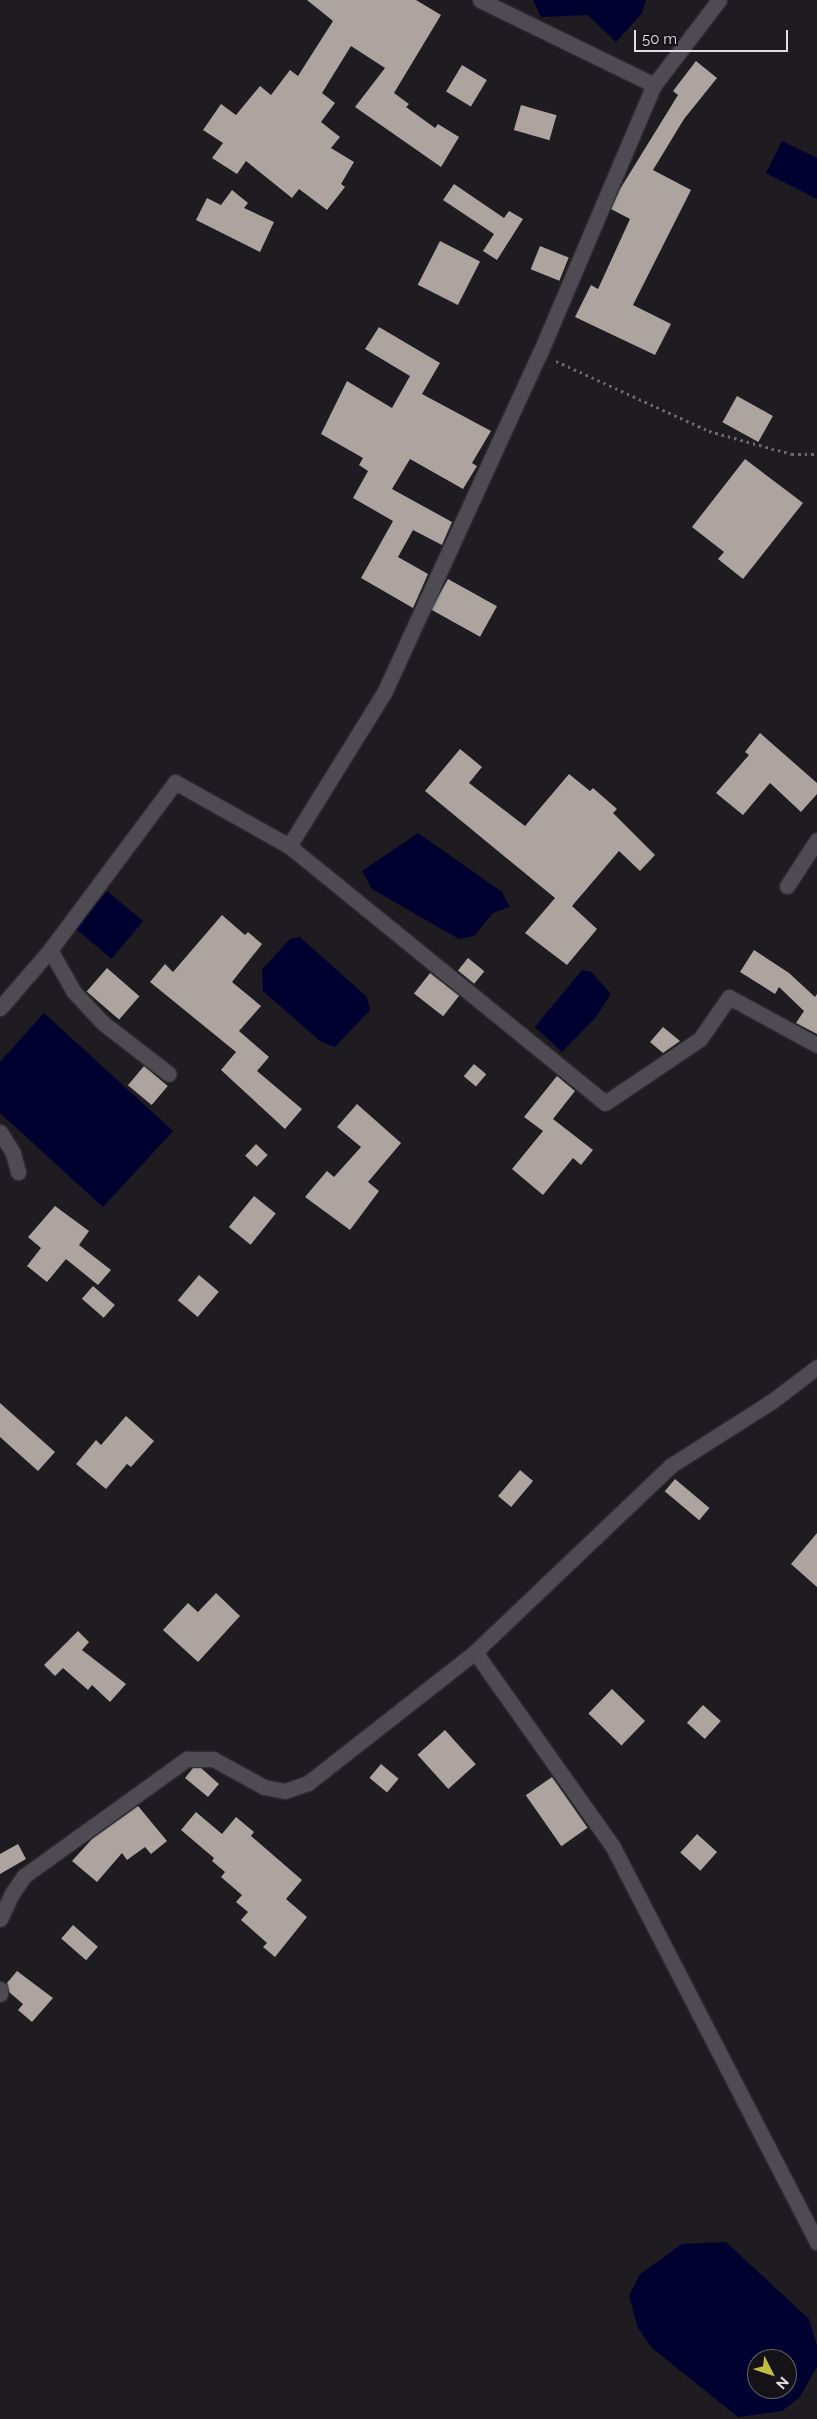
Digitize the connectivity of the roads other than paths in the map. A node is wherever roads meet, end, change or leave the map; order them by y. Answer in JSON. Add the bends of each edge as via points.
{"nodes":[{"id":1,"x":480,"y":0,"type":"edge"},
{"id":2,"x":719,"y":0,"type":"edge"},
{"id":3,"x":654,"y":85,"type":"junction"},
{"id":4,"x":817,"y":840,"type":"edge"},
{"id":5,"x":289,"y":846,"type":"junction"},
{"id":6,"x":787,"y":886,"type":"dead end"},
{"id":7,"x":50,"y":950,"type":"junction"},
{"id":8,"x":0,"y":1008,"type":"edge"},
{"id":9,"x":817,"y":1045,"type":"edge"},
{"id":10,"x":169,"y":1074,"type":"dead end"},
{"id":11,"x":0,"y":1132,"type":"edge"},
{"id":12,"x":18,"y":1172,"type":"dead end"},
{"id":13,"x":817,"y":1366,"type":"edge"},
{"id":14,"x":475,"y":1652,"type":"junction"},
{"id":15,"x":0,"y":1919,"type":"edge"},
{"id":16,"x":0,"y":1989,"type":"edge"},
{"id":17,"x":0,"y":1994,"type":"edge"},
{"id":18,"x":817,"y":2242,"type":"edge"}],
"edges":[{"from":1,"to":3,"type":"street"},
{"from":2,"to":3,"type":"street"},
{"from":3,"to":5,"type":"street","via":[[540,353],[384,694]]},
{"from":4,"to":6,"type":"street"},
{"from":5,"to":7,"type":"street","via":[[175,782]]},
{"from":5,"to":9,"type":"street","via":[[605,1103],[700,1039],[729,997]]},
{"from":7,"to":8,"type":"street"},
{"from":7,"to":10,"type":"street","via":[[74,992],[103,1023]]},
{"from":11,"to":12,"type":"street","via":[[13,1153]]},
{"from":13,"to":14,"type":"street","via":[[771,1402],[670,1466]]},
{"from":14,"to":15,"type":"street","via":[[308,1783],[285,1791],[264,1787],[213,1759],[187,1760],[24,1876],[10,1894]]},
{"from":14,"to":18,"type":"street","via":[[613,1847]]},
{"from":16,"to":17,"type":"street"}]}
